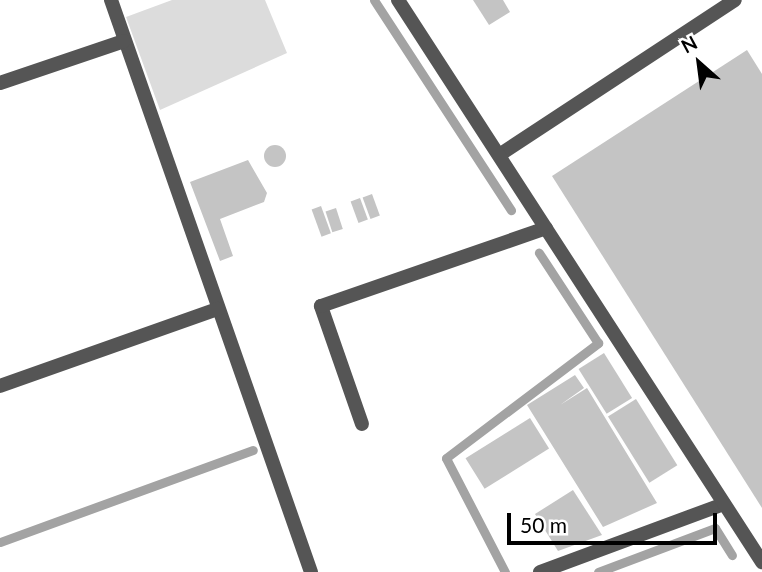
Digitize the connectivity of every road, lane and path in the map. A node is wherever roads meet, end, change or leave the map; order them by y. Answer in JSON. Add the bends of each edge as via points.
{"nodes":[{"id":1,"x":111,"y":0,"type":"edge"},
{"id":2,"x":398,"y":0,"type":"edge"},
{"id":3,"x":735,"y":0,"type":"edge"},
{"id":4,"x":124,"y":41,"type":"junction"},
{"id":5,"x":0,"y":83,"type":"edge"},
{"id":6,"x":499,"y":155,"type":"junction"},
{"id":7,"x":546,"y":228,"type":"junction"},
{"id":8,"x":218,"y":309,"type":"junction"},
{"id":9,"x":0,"y":386,"type":"edge"},
{"id":10,"x":362,"y":424,"type":"dead end"},
{"id":11,"x":724,"y":504,"type":"junction"},
{"id":12,"x":762,"y":562,"type":"edge"},
{"id":13,"x":311,"y":572,"type":"edge"},
{"id":14,"x":540,"y":572,"type":"edge"}],
"edges":[{"from":1,"to":4,"type":"street"},
{"from":2,"to":6,"type":"street"},
{"from":3,"to":6,"type":"street"},
{"from":4,"to":5,"type":"street"},
{"from":4,"to":8,"type":"street"},
{"from":6,"to":7,"type":"street"},
{"from":7,"to":10,"type":"street","via":[[321,306]]},
{"from":7,"to":11,"type":"street"},
{"from":8,"to":9,"type":"street"},
{"from":8,"to":13,"type":"street"},
{"from":11,"to":12,"type":"street"},
{"from":11,"to":14,"type":"street"}]}
